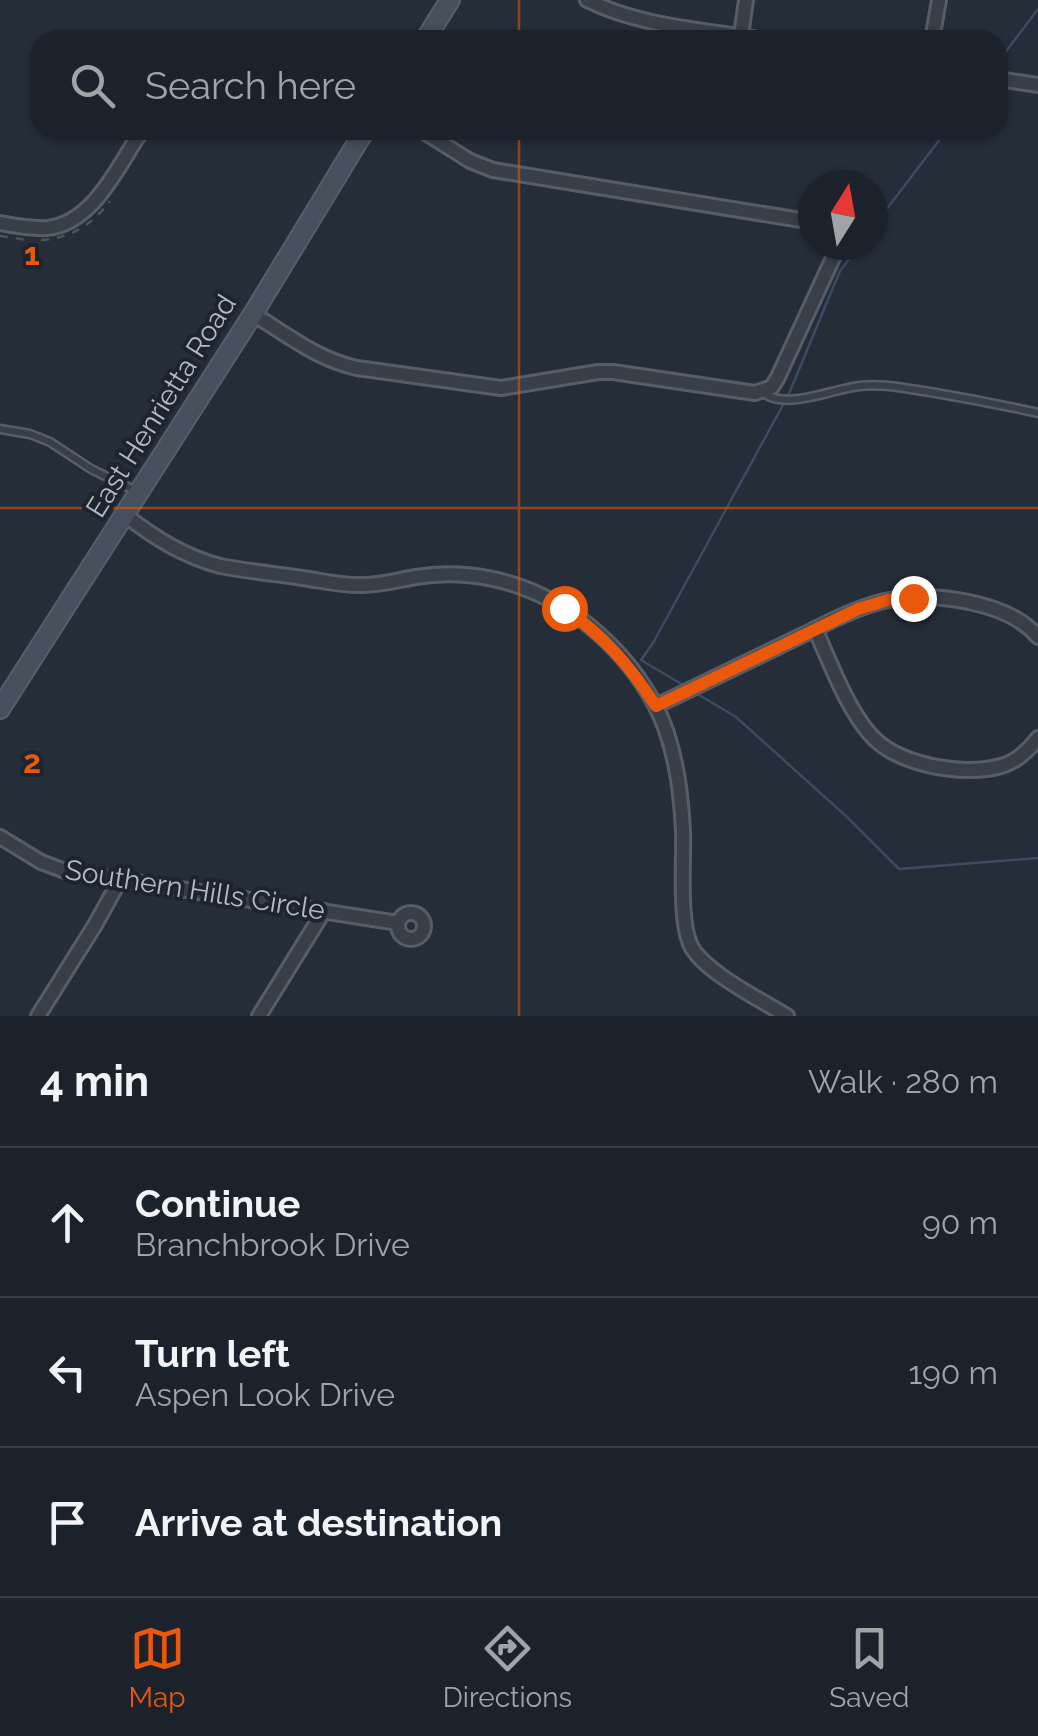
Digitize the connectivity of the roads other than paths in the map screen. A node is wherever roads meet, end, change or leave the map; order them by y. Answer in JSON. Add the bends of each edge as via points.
{"nodes":[{"id":1,"x":450,"y":0,"type":"edge"},
{"id":2,"x":587,"y":0,"type":"edge"},
{"id":3,"x":746,"y":0,"type":"edge"},
{"id":4,"x":939,"y":0,"type":"edge"},
{"id":5,"x":431,"y":30,"type":"edge"},
{"id":6,"x":705,"y":30,"type":"edge"},
{"id":7,"x":742,"y":30,"type":"edge"},
{"id":8,"x":934,"y":30,"type":"edge"},
{"id":9,"x":1008,"y":80,"type":"edge"},
{"id":10,"x":1038,"y":85,"type":"edge"},
{"id":11,"x":136,"y":140,"type":"edge"},
{"id":12,"x":359,"y":140,"type":"edge"},
{"id":13,"x":436,"y":140,"type":"edge"},
{"id":14,"x":798,"y":220,"type":"edge"},
{"id":15,"x":0,"y":224,"type":"edge"},
{"id":16,"x":832,"y":260,"type":"edge"},
{"id":17,"x":253,"y":314,"type":"junction"},
{"id":18,"x":761,"y":392,"type":"junction"},
{"id":19,"x":1038,"y":412,"type":"edge"},
{"id":20,"x":0,"y":429,"type":"edge"},
{"id":21,"x":139,"y":492,"type":"junction"},
{"id":22,"x":124,"y":515,"type":"junction"},
{"id":23,"x":815,"y":629,"type":"junction"},
{"id":24,"x":1038,"y":637,"type":"edge"},
{"id":25,"x":656,"y":706,"type":"junction"},
{"id":26,"x":0,"y":709,"type":"edge"},
{"id":27,"x":1038,"y":738,"type":"edge"},
{"id":28,"x":0,"y":837,"type":"edge"},
{"id":29,"x":120,"y":880,"type":"junction"},
{"id":30,"x":324,"y":911,"type":"junction"},
{"id":31,"x":398,"y":923,"type":"dead end"},
{"id":32,"x":38,"y":1016,"type":"edge"},
{"id":33,"x":259,"y":1016,"type":"edge"},
{"id":34,"x":787,"y":1016,"type":"edge"}],
"edges":[{"from":1,"to":5,"type":"main road"},
{"from":2,"to":6,"type":"street","via":[[644,20]]},
{"from":3,"to":7,"type":"street"},
{"from":4,"to":8,"type":"street"},
{"from":9,"to":10,"type":"street"},
{"from":11,"to":15,"type":"street","via":[[79,217],[52,228]]},
{"from":12,"to":17,"type":"main road","name":"East Henrietta Road"},
{"from":13,"to":14,"type":"street","via":[[494,170]]},
{"from":16,"to":18,"type":"street","via":[[778,377]]},
{"from":17,"to":18,"type":"street","via":[[318,354],[357,368],[501,388],[613,372]]},
{"from":17,"to":21,"type":"main road","name":"East Henrietta Road"},
{"from":18,"to":19,"type":"lane","via":[[783,399],[883,386]]},
{"from":20,"to":21,"type":"lane","via":[[50,442]]},
{"from":21,"to":22,"type":"main road","name":"East Henrietta Road"},
{"from":22,"to":25,"type":"street","via":[[187,555],[236,569],[349,584],[458,575],[522,587],[604,639]]},
{"from":22,"to":26,"type":"main road","name":"East Henrietta Road"},
{"from":23,"to":24,"type":"street","via":[[858,609],[913,598],[988,607]]},
{"from":23,"to":25,"type":"street"},
{"from":23,"to":27,"type":"street","via":[[858,717],[892,752],[924,764],[984,770],[1004,766]]},
{"from":25,"to":34,"type":"street","via":[[676,768],[690,944],[714,971]]},
{"from":28,"to":29,"type":"street","name":"Southern Hills Circle","via":[[54,868]]},
{"from":29,"to":30,"type":"street","name":"Southern Hills Circle"},
{"from":29,"to":32,"type":"street"},
{"from":30,"to":31,"type":"street","name":"Southern Hills Circle"},
{"from":30,"to":33,"type":"street"}]}
